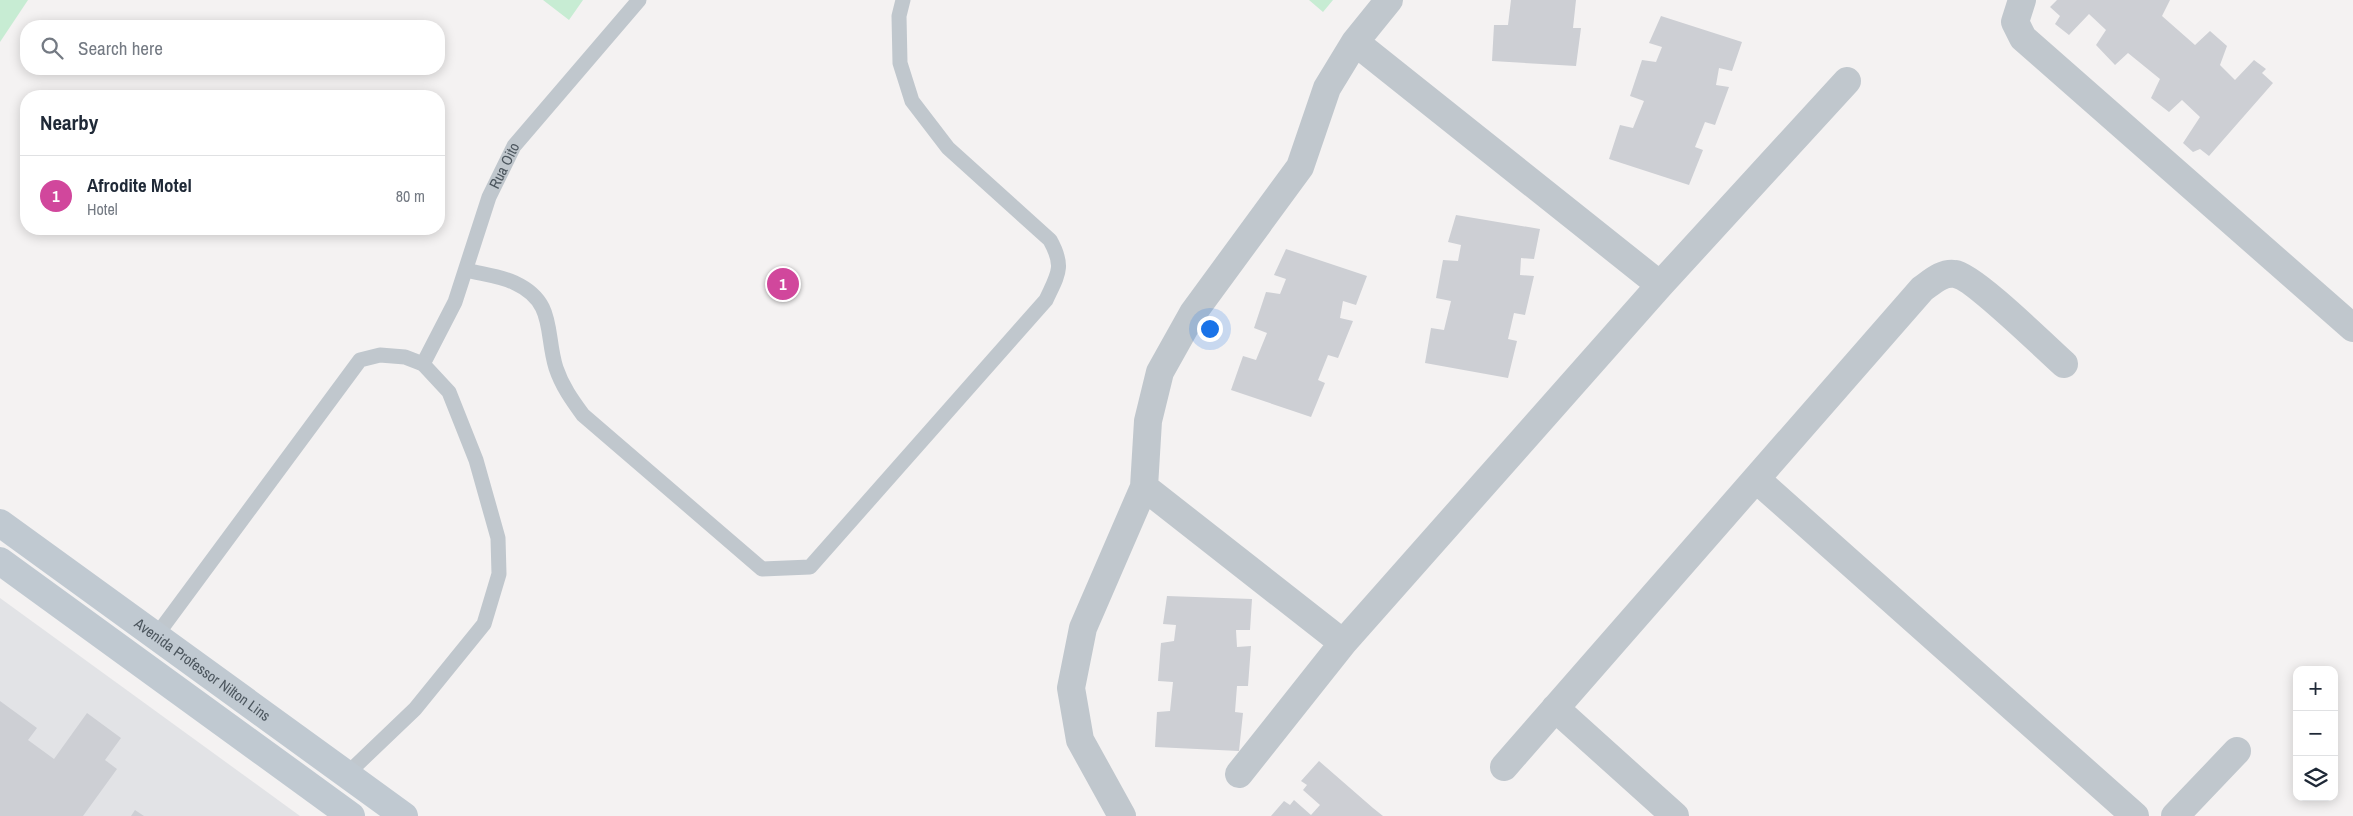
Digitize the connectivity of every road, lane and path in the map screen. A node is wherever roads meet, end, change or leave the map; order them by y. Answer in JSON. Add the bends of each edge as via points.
{"nodes":[{"id":1,"x":639,"y":0,"type":"edge"},
{"id":2,"x":903,"y":0,"type":"edge"},
{"id":3,"x":1389,"y":0,"type":"edge"},
{"id":4,"x":2022,"y":0,"type":"edge"},
{"id":5,"x":1355,"y":42,"type":"junction"},
{"id":6,"x":1847,"y":81,"type":"dead end"},
{"id":7,"x":466,"y":270,"type":"junction"},
{"id":8,"x":1660,"y":285,"type":"junction"},
{"id":9,"x":2353,"y":328,"type":"edge"},
{"id":10,"x":423,"y":364,"type":"junction"},
{"id":11,"x":2064,"y":364,"type":"dead end"},
{"id":12,"x":1756,"y":479,"type":"junction"},
{"id":13,"x":1144,"y":487,"type":"junction"},
{"id":14,"x":0,"y":523,"type":"edge"},
{"id":15,"x":0,"y":562,"type":"edge"},
{"id":16,"x":156,"y":636,"type":"junction"},
{"id":17,"x":1343,"y":643,"type":"junction"},
{"id":18,"x":1555,"y":708,"type":"junction"},
{"id":19,"x":2237,"y":751,"type":"dead end"},
{"id":20,"x":1504,"y":767,"type":"dead end"},
{"id":21,"x":346,"y":774,"type":"junction"},
{"id":22,"x":1239,"y":774,"type":"dead end"},
{"id":23,"x":351,"y":816,"type":"edge"},
{"id":24,"x":404,"y":816,"type":"edge"},
{"id":25,"x":1122,"y":816,"type":"edge"},
{"id":26,"x":1675,"y":816,"type":"edge"},
{"id":27,"x":2135,"y":816,"type":"edge"},
{"id":28,"x":2175,"y":816,"type":"edge"}],
"edges":[{"from":1,"to":7,"type":"lane","name":"Rua Oito","via":[[514,146],[489,196]]},
{"from":2,"to":7,"type":"lane","via":[[899,16],[900,63],[912,101],[948,148],[1050,240],[1059,256],[1060,270],[1046,300],[810,567],[762,569],[583,415],[564,389],[556,367],[545,310],[534,295],[514,282]]},
{"from":3,"to":5,"type":"street"},
{"from":4,"to":9,"type":"street","via":[[2015,22],[2023,38]]},
{"from":5,"to":8,"type":"street"},
{"from":5,"to":13,"type":"street","via":[[1327,88],[1300,167],[1192,312],[1160,372],[1148,421]]},
{"from":6,"to":8,"type":"street"},
{"from":7,"to":10,"type":"lane","name":"Rua Oito","via":[[455,302]]},
{"from":8,"to":17,"type":"street"},
{"from":10,"to":16,"type":"lane","via":[[405,357],[380,355],[360,360]]},
{"from":10,"to":21,"type":"lane","via":[[449,392],[476,460],[498,538],[499,574],[484,624],[415,709]]},
{"from":11,"to":12,"type":"street","via":[[1976,285],[1956,274],[1941,275],[1922,290]]},
{"from":12,"to":18,"type":"street"},
{"from":12,"to":27,"type":"street"},
{"from":13,"to":17,"type":"street"},
{"from":13,"to":25,"type":"street","via":[[1083,628],[1071,688],[1080,740]]},
{"from":14,"to":16,"type":"main road","name":"Avenida Professor Nilton Lins"},
{"from":15,"to":23,"type":"main road"},
{"from":16,"to":21,"type":"main road","name":"Avenida Professor Nilton Lins"},
{"from":17,"to":22,"type":"street"},
{"from":18,"to":20,"type":"street"},
{"from":18,"to":26,"type":"street"},
{"from":19,"to":28,"type":"street"},
{"from":21,"to":24,"type":"main road","name":"Avenida Professor Nilton Lins"}]}
